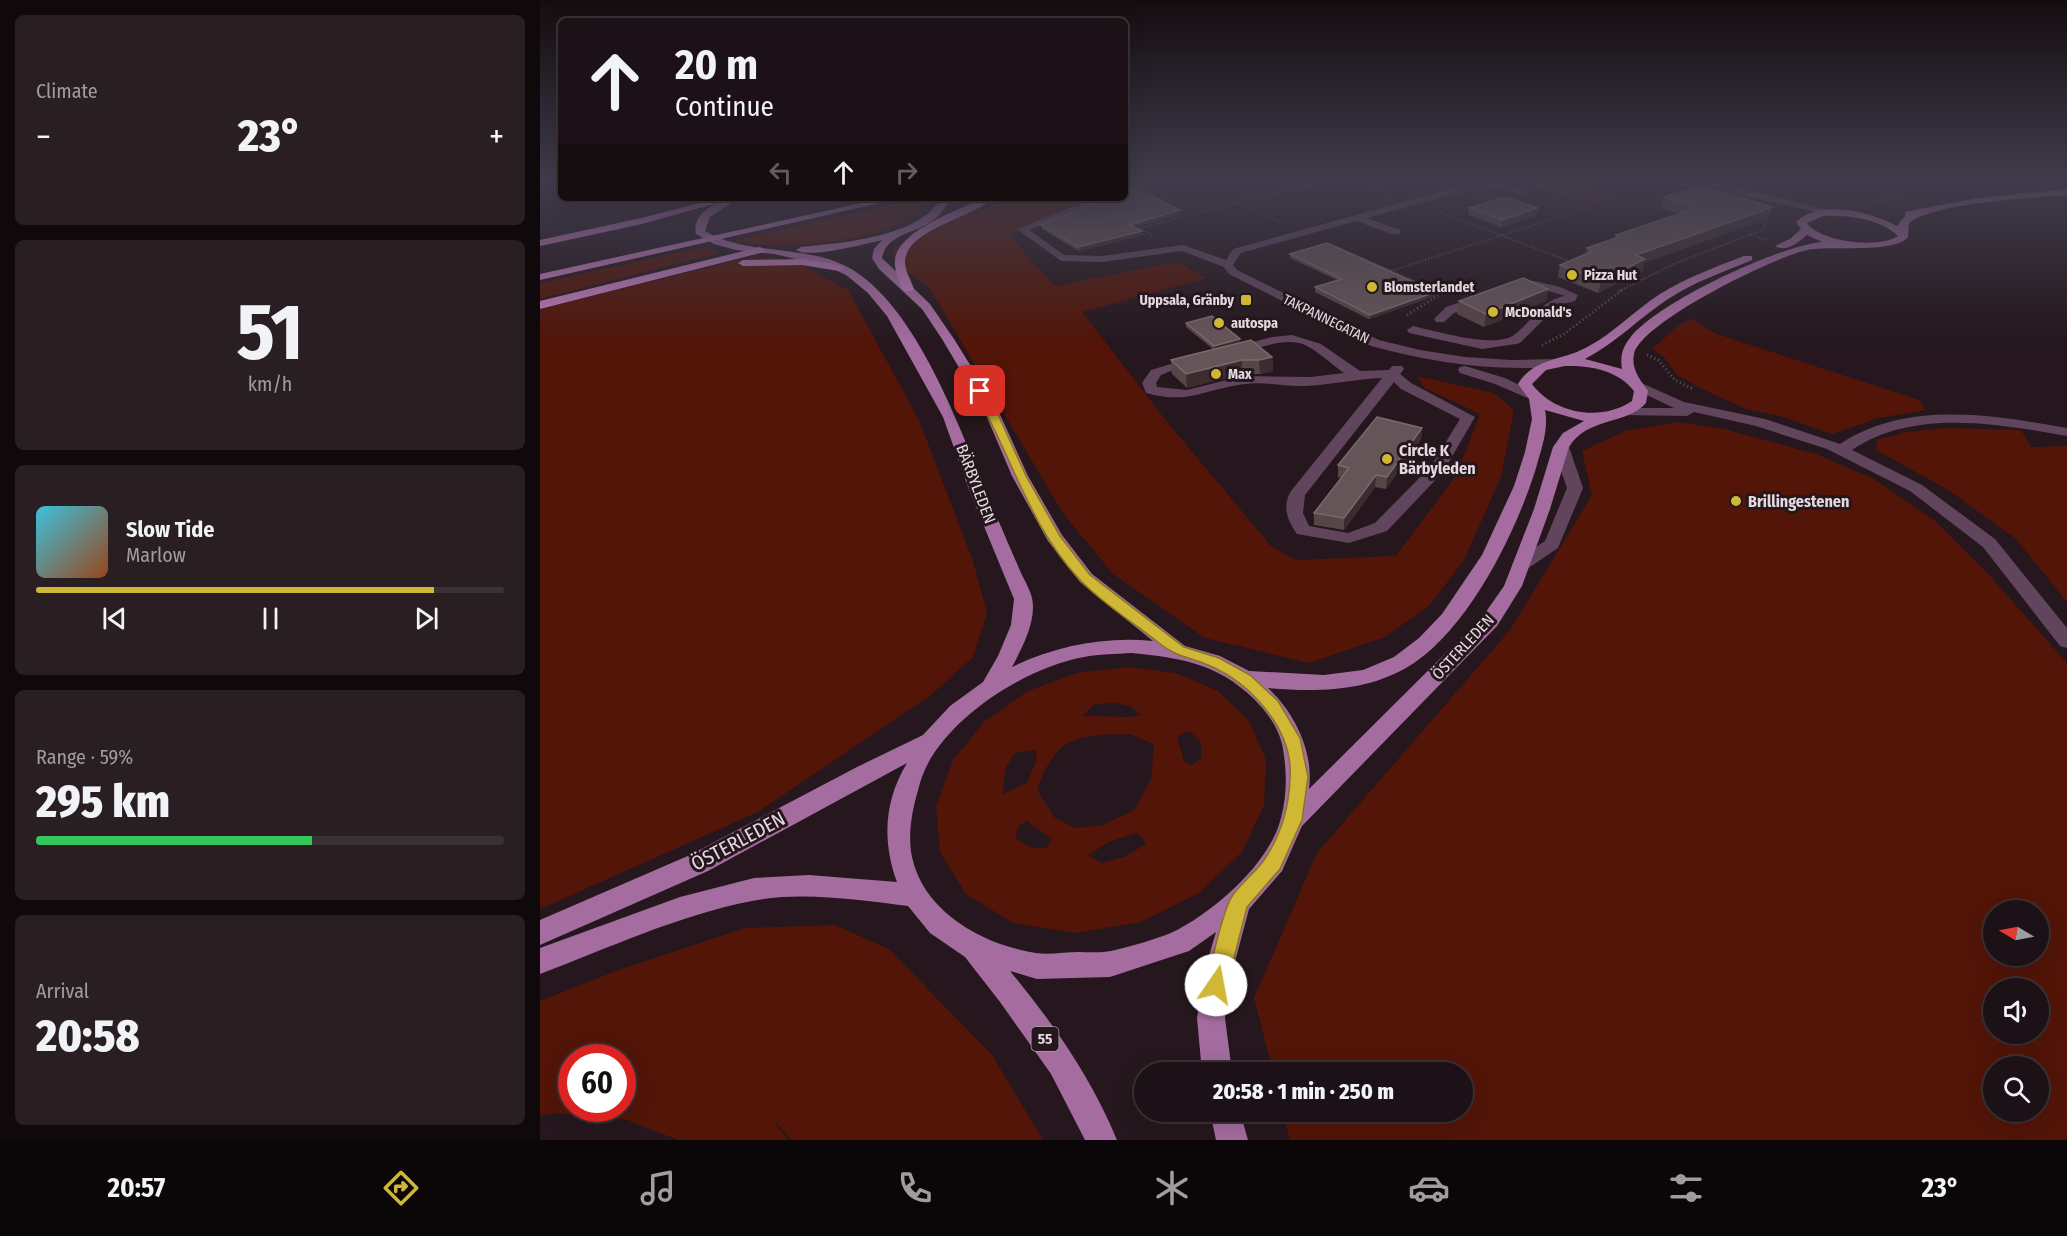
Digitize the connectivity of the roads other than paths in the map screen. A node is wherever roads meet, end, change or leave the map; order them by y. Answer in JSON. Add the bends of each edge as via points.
{"nodes":[{"id":1,"x":581,"y":234,"type":"edge"},
{"id":2,"x":687,"y":234,"type":"edge"},
{"id":3,"x":703,"y":234,"type":"edge"},
{"id":4,"x":735,"y":234,"type":"edge"},
{"id":5,"x":894,"y":234,"type":"joint"},
{"id":6,"x":922,"y":234,"type":"edge"},
{"id":7,"x":1029,"y":234,"type":"edge"},
{"id":8,"x":1305,"y":234,"type":"edge"},
{"id":9,"x":1799,"y":234,"type":"edge"},
{"id":10,"x":1816,"y":234,"type":"edge"},
{"id":11,"x":1902,"y":234,"type":"edge"},
{"id":12,"x":540,"y":243,"type":"edge"},
{"id":13,"x":1845,"y":244,"type":"junction"},
{"id":14,"x":760,"y":250,"type":"junction"},
{"id":15,"x":775,"y":251,"type":"junction"},
{"id":16,"x":1230,"y":262,"type":"junction"},
{"id":17,"x":540,"y":265,"type":"edge"},
{"id":18,"x":839,"y":268,"type":"junction"},
{"id":19,"x":540,"y":277,"type":"edge"},
{"id":20,"x":646,"y":277,"type":"junction"},
{"id":21,"x":908,"y":289,"type":"junction"},
{"id":22,"x":1448,"y":300,"type":"dead end"},
{"id":23,"x":540,"y":305,"type":"edge"},
{"id":24,"x":1440,"y":319,"type":"dead end"},
{"id":25,"x":1413,"y":330,"type":"junction"},
{"id":26,"x":1391,"y":348,"type":"junction"},
{"id":27,"x":1410,"y":354,"type":"junction"},
{"id":28,"x":1439,"y":358,"type":"junction"},
{"id":29,"x":1562,"y":362,"type":"junction"},
{"id":30,"x":1393,"y":374,"type":"junction"},
{"id":31,"x":1357,"y":375,"type":"junction"},
{"id":32,"x":1314,"y":381,"type":"junction"},
{"id":33,"x":1635,"y":382,"type":"junction"},
{"id":34,"x":1533,"y":397,"type":"junction"},
{"id":35,"x":1185,"y":407,"type":"dead end"},
{"id":36,"x":1626,"y":412,"type":"junction"},
{"id":37,"x":1601,"y":417,"type":"junction"},
{"id":38,"x":1730,"y":417,"type":"junction"},
{"id":39,"x":2067,"y":432,"type":"edge"},
{"id":40,"x":1842,"y":450,"type":"junction"},
{"id":41,"x":2067,"y":641,"type":"edge"},
{"id":42,"x":1178,"y":651,"type":"junction"},
{"id":43,"x":1245,"y":678,"type":"junction"},
{"id":44,"x":990,"y":687,"type":"junction"},
{"id":45,"x":931,"y":741,"type":"junction"},
{"id":46,"x":1293,"y":820,"type":"junction"},
{"id":47,"x":915,"y":895,"type":"junction"},
{"id":48,"x":1238,"y":903,"type":"junction"},
{"id":49,"x":540,"y":933,"type":"edge"},
{"id":50,"x":974,"y":948,"type":"junction"},
{"id":51,"x":540,"y":961,"type":"edge"},
{"id":52,"x":1216,"y":1062,"type":"edge"},
{"id":53,"x":1228,"y":1122,"type":"edge"},
{"id":54,"x":1101,"y":1140,"type":"edge"},
{"id":55,"x":1232,"y":1140,"type":"edge"}],
"edges":[{"from":1,"to":12,"type":"highway"},
{"from":2,"to":17,"type":"highway"},
{"from":3,"to":14,"type":"main road","via":[[726,245]]},
{"from":4,"to":19,"type":"highway"},
{"from":5,"to":15,"type":"main road","via":[[834,247]]},
{"from":5,"to":21,"type":"main road","via":[[879,249],[877,258]]},
{"from":6,"to":21,"type":"highway","via":[[900,255]]},
{"from":7,"to":16,"type":"street","name":"TAKPANNEGATAN","via":[[1061,258],[1102,259],[1183,248]]},
{"from":8,"to":16,"type":"street","via":[[1237,251]]},
{"from":9,"to":29,"type":"main road","via":[[1794,241],[1692,280],[1654,303],[1602,345],[1584,356]]},
{"from":10,"to":13,"type":"main road"},
{"from":11,"to":13,"type":"main road","via":[[1899,242],[1889,245]]},
{"from":13,"to":33,"type":"main road","via":[[1794,250],[1705,291],[1637,336],[1628,351],[1629,371]]},
{"from":14,"to":15,"type":"main road"},
{"from":14,"to":20,"type":"highway"},
{"from":15,"to":18,"type":"main road","name":"BÄRBYLEDEN"},
{"from":16,"to":26,"type":"street","name":"TAKPANNEGATAN","via":[[1233,272]]},
{"from":18,"to":20,"type":"highway","via":[[774,261]]},
{"from":18,"to":44,"type":"main road","name":"BÄRBYLEDEN","via":[[872,291],[912,346],[950,417],[1023,599],[1021,625]]},
{"from":20,"to":23,"type":"highway"},
{"from":21,"to":42,"type":"main road","via":[[948,339],[990,408],[1020,476],[1054,537],[1086,578]]},
{"from":22,"to":25,"type":"street"},
{"from":24,"to":25,"type":"street","via":[[1450,310],[1527,283],[1572,295],[1571,299],[1554,302],[1545,309],[1542,317],[1516,340],[1482,345]]},
{"from":25,"to":26,"type":"street"},
{"from":26,"to":27,"type":"street","name":"TAKPANNEGATAN"},
{"from":27,"to":28,"type":"street","name":"TAKPANNEGATAN"},
{"from":27,"to":30,"type":"street"},
{"from":28,"to":29,"type":"street","name":"TAKPANNEGATAN","via":[[1517,366]]},
{"from":28,"to":34,"type":"street","name":"TAKPANNEGATAN"},
{"from":29,"to":33,"type":"main road","via":[[1610,368]]},
{"from":29,"to":34,"type":"main road","name":"ÖSTERLEDEN","via":[[1529,374],[1525,384]]},
{"from":30,"to":30,"type":"street","via":[[1406,386],[1468,417],[1437,469],[1381,527],[1349,538],[1303,530],[1295,520],[1297,494]]},
{"from":30,"to":31,"type":"street"},
{"from":31,"to":32,"type":"street"},
{"from":31,"to":32,"type":"street","via":[[1310,343],[1284,339],[1156,373],[1148,385],[1151,390],[1176,396],[1254,379]]},
{"from":32,"to":35,"type":"street","via":[[1277,383]]},
{"from":33,"to":36,"type":"main road","via":[[1641,391],[1640,403]]},
{"from":33,"to":38,"type":"street","via":[[1680,405]]},
{"from":34,"to":37,"type":"main road","via":[[1565,413]]},
{"from":34,"to":43,"type":"main road","name":"ÖSTERLEDEN","via":[[1539,420],[1527,473],[1480,574],[1438,632],[1401,662],[1377,673],[1347,680],[1299,683]]},
{"from":36,"to":37,"type":"main road"},
{"from":36,"to":38,"type":"street","via":[[1680,411]]},
{"from":37,"to":46,"type":"main road","name":"ÖSTERLEDEN","via":[[1568,436],[1562,447],[1513,586],[1490,621]]},
{"from":38,"to":40,"type":"street","via":[[1760,422]]},
{"from":39,"to":40,"type":"street","via":[[1970,419],[1917,422],[1870,433]]},
{"from":40,"to":41,"type":"street","via":[[1916,488],[1989,543]]},
{"from":42,"to":43,"type":"main road","via":[[1213,661]]},
{"from":42,"to":44,"type":"main road","via":[[1132,646],[1083,650],[1035,664]]},
{"from":43,"to":46,"type":"main road","via":[[1273,705],[1292,738],[1299,777]]},
{"from":44,"to":45,"type":"main road","via":[[958,712]]},
{"from":45,"to":47,"type":"main road","via":[[910,777],[899,816],[900,857]]},
{"from":45,"to":49,"type":"main road","name":"ÖSTERLEDEN","via":[[699,863]]},
{"from":46,"to":48,"type":"main road","via":[[1273,863]]},
{"from":47,"to":50,"type":"main road","via":[[939,924]]},
{"from":47,"to":51,"type":"main road","via":[[809,886],[754,889],[680,909]]},
{"from":48,"to":50,"type":"main road","via":[[1180,942],[1110,964],[1037,966]]},
{"from":48,"to":52,"type":"main road","via":[[1219,969],[1211,1018]]},
{"from":50,"to":54,"type":"main road","number":"55","via":[[1034,1021],[1092,1117]]},
{"from":53,"to":55,"type":"main road"}]}
